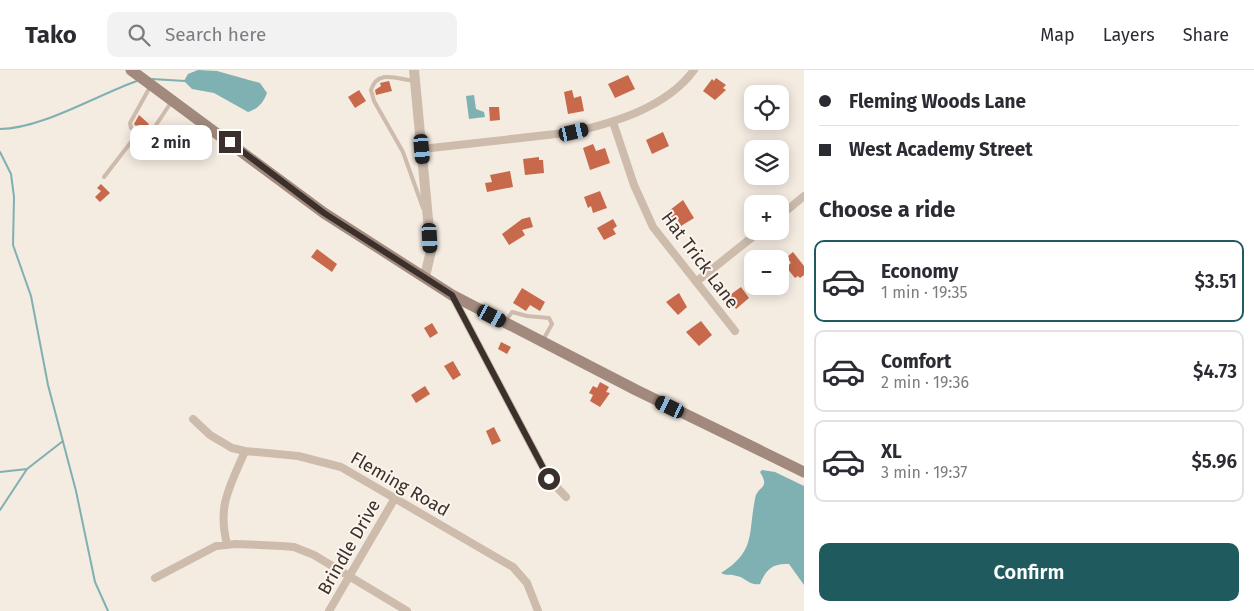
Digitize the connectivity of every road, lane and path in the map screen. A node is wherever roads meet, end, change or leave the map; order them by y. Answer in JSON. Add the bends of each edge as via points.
{"nodes":[{"id":1,"x":131,"y":70,"type":"edge"},
{"id":2,"x":414,"y":70,"type":"edge"},
{"id":3,"x":694,"y":70,"type":"edge"},
{"id":4,"x":415,"y":81,"type":"junction"},
{"id":5,"x":151,"y":85,"type":"junction"},
{"id":6,"x":172,"y":100,"type":"junction"},
{"id":7,"x":613,"y":122,"type":"junction"},
{"id":8,"x":138,"y":133,"type":"junction"},
{"id":9,"x":422,"y":149,"type":"junction"},
{"id":10,"x":104,"y":177,"type":"dead end"},
{"id":11,"x":804,"y":196,"type":"edge"},
{"id":12,"x":789,"y":208,"type":"edge"},
{"id":13,"x":429,"y":225,"type":"junction"},
{"id":14,"x":749,"y":240,"type":"edge"},
{"id":15,"x":425,"y":276,"type":"junction"},
{"id":16,"x":696,"y":282,"type":"junction"},
{"id":17,"x":452,"y":295,"type":"junction"},
{"id":18,"x":505,"y":323,"type":"junction"},
{"id":19,"x":735,"y":331,"type":"dead end"},
{"id":20,"x":542,"y":342,"type":"junction"},
{"id":21,"x":193,"y":419,"type":"dead end"},
{"id":22,"x":245,"y":451,"type":"junction"},
{"id":23,"x":804,"y":472,"type":"edge"},
{"id":24,"x":566,"y":497,"type":"dead end"},
{"id":25,"x":395,"y":498,"type":"junction"},
{"id":26,"x":226,"y":544,"type":"junction"},
{"id":27,"x":350,"y":576,"type":"junction"},
{"id":28,"x":155,"y":578,"type":"dead end"},
{"id":29,"x":330,"y":611,"type":"edge"},
{"id":30,"x":407,"y":611,"type":"edge"},
{"id":31,"x":538,"y":611,"type":"edge"}],
"edges":[{"from":1,"to":5,"type":"main road"},
{"from":2,"to":4,"type":"street"},
{"from":3,"to":7,"type":"street","via":[[668,95]]},
{"from":4,"to":9,"type":"street"},
{"from":4,"to":13,"type":"lane","via":[[384,74],[378,76],[371,90],[403,152]]},
{"from":5,"to":6,"type":"main road"},
{"from":5,"to":8,"type":"lane","via":[[130,123]]},
{"from":6,"to":8,"type":"lane","via":[[152,132],[141,136]]},
{"from":6,"to":15,"type":"main road","via":[[324,213]]},
{"from":7,"to":9,"type":"street","via":[[574,132]]},
{"from":7,"to":16,"type":"street","name":"Hat Trick Lane","via":[[634,185],[653,227]]},
{"from":8,"to":10,"type":"lane"},
{"from":9,"to":13,"type":"street"},
{"from":11,"to":12,"type":"street"},
{"from":13,"to":15,"type":"street","via":[[431,251]]},
{"from":14,"to":16,"type":"street"},
{"from":15,"to":17,"type":"main road"},
{"from":16,"to":19,"type":"street","name":"Hat Trick Lane"},
{"from":17,"to":18,"type":"main road"},
{"from":17,"to":24,"type":"street","via":[[549,479]]},
{"from":18,"to":20,"type":"main road"},
{"from":18,"to":20,"type":"lane","via":[[516,311],[527,316],[549,318],[552,324]]},
{"from":20,"to":23,"type":"main road"},
{"from":21,"to":22,"type":"street","name":"Fleming Road","via":[[220,442]]},
{"from":22,"to":25,"type":"street","name":"Fleming Road","via":[[298,456],[331,464]]},
{"from":22,"to":26,"type":"street","via":[[223,505]]},
{"from":25,"to":27,"type":"street","name":"Brindle Drive"},
{"from":25,"to":31,"type":"street","name":"Fleming Road","via":[[513,567],[527,583]]},
{"from":26,"to":27,"type":"street","via":[[294,547]]},
{"from":26,"to":28,"type":"street","via":[[208,549]]},
{"from":27,"to":29,"type":"street","name":"Brindle Drive"},
{"from":27,"to":30,"type":"street"}]}
